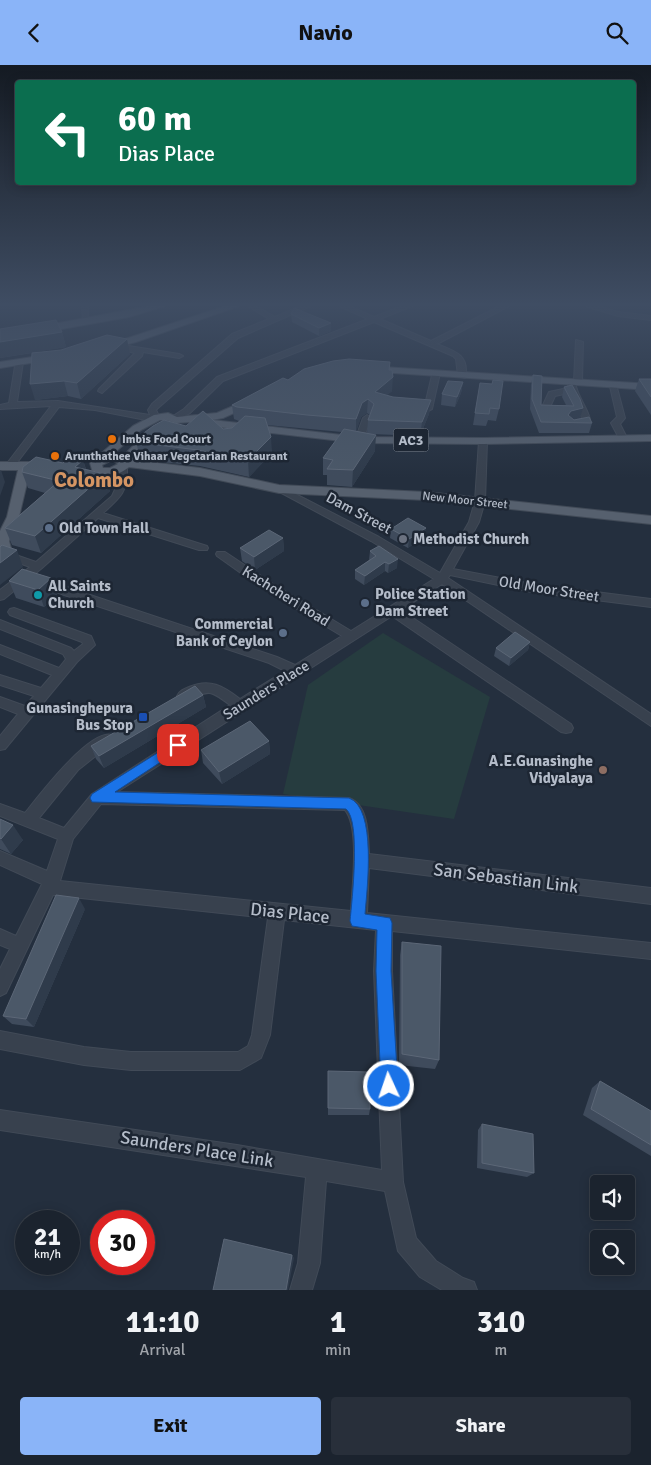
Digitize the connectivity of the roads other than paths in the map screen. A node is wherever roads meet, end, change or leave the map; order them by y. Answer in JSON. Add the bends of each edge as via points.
{"nodes":[{"id":1,"x":18,"y":363,"type":"edge"},
{"id":2,"x":131,"y":363,"type":"edge"},
{"id":3,"x":205,"y":363,"type":"edge"},
{"id":4,"x":258,"y":363,"type":"edge"},
{"id":5,"x":460,"y":363,"type":"edge"},
{"id":6,"x":576,"y":363,"type":"edge"},
{"id":7,"x":353,"y":369,"type":"edge"},
{"id":8,"x":436,"y":373,"type":"junction"},
{"id":9,"x":462,"y":376,"type":"junction"},
{"id":10,"x":574,"y":384,"type":"junction"},
{"id":11,"x":612,"y":384,"type":"junction"},
{"id":12,"x":651,"y":387,"type":"edge"},
{"id":13,"x":102,"y":391,"type":"dead end"},
{"id":14,"x":260,"y":397,"type":"edge"},
{"id":15,"x":58,"y":403,"type":"junction"},
{"id":16,"x":13,"y":405,"type":"junction"},
{"id":17,"x":547,"y":405,"type":"edge"},
{"id":18,"x":0,"y":407,"type":"edge"},
{"id":19,"x":428,"y":409,"type":"edge"},
{"id":20,"x":234,"y":411,"type":"junction"},
{"id":21,"x":367,"y":418,"type":"edge"},
{"id":22,"x":150,"y":419,"type":"junction"},
{"id":23,"x":235,"y":424,"type":"junction"},
{"id":24,"x":171,"y":425,"type":"junction"},
{"id":25,"x":571,"y":425,"type":"edge"},
{"id":26,"x":623,"y":438,"type":"junction"},
{"id":27,"x":651,"y":438,"type":"edge"},
{"id":28,"x":359,"y":440,"type":"junction"},
{"id":29,"x":483,"y":441,"type":"junction"},
{"id":30,"x":124,"y":464,"type":"junction"},
{"id":31,"x":5,"y":466,"type":"edge"},
{"id":32,"x":25,"y":466,"type":"junction"},
{"id":33,"x":43,"y":466,"type":"edge"},
{"id":34,"x":279,"y":489,"type":"junction"},
{"id":35,"x":480,"y":501,"type":"junction"},
{"id":36,"x":98,"y":515,"type":"junction"},
{"id":37,"x":651,"y":521,"type":"edge"},
{"id":38,"x":1,"y":541,"type":"edge"},
{"id":39,"x":203,"y":548,"type":"dead end"},
{"id":40,"x":221,"y":554,"type":"dead end"},
{"id":41,"x":3,"y":557,"type":"edge"},
{"id":42,"x":38,"y":567,"type":"junction"},
{"id":43,"x":444,"y":575,"type":"junction"},
{"id":44,"x":24,"y":578,"type":"junction"},
{"id":45,"x":0,"y":596,"type":"edge"},
{"id":46,"x":651,"y":603,"type":"edge"},
{"id":47,"x":392,"y":610,"type":"junction"},
{"id":48,"x":14,"y":612,"type":"dead end"},
{"id":49,"x":0,"y":624,"type":"edge"},
{"id":50,"x":352,"y":637,"type":"junction"},
{"id":51,"x":0,"y":649,"type":"edge"},
{"id":52,"x":73,"y":659,"type":"junction"},
{"id":53,"x":296,"y":671,"type":"junction"},
{"id":54,"x":62,"y":674,"type":"junction"},
{"id":55,"x":0,"y":680,"type":"edge"},
{"id":56,"x":45,"y":694,"type":"junction"},
{"id":57,"x":173,"y":701,"type":"edge"},
{"id":58,"x":0,"y":702,"type":"edge"},
{"id":59,"x":240,"y":706,"type":"junction"},
{"id":60,"x":29,"y":713,"type":"junction"},
{"id":61,"x":651,"y":721,"type":"edge"},
{"id":62,"x":566,"y":728,"type":"dead end"},
{"id":63,"x":118,"y":733,"type":"edge"},
{"id":64,"x":0,"y":745,"type":"edge"},
{"id":65,"x":97,"y":798,"type":"junction"},
{"id":66,"x":0,"y":810,"type":"edge"},
{"id":67,"x":28,"y":821,"type":"junction"},
{"id":68,"x":67,"y":836,"type":"junction"},
{"id":69,"x":0,"y":858,"type":"edge"},
{"id":70,"x":362,"y":860,"type":"junction"},
{"id":71,"x":50,"y":884,"type":"junction"},
{"id":72,"x":651,"y":896,"type":"edge"},
{"id":73,"x":277,"y":912,"type":"junction"},
{"id":74,"x":358,"y":921,"type":"junction"},
{"id":75,"x":384,"y":923,"type":"junction"},
{"id":76,"x":0,"y":937,"type":"edge"},
{"id":77,"x":21,"y":946,"type":"junction"},
{"id":78,"x":651,"y":951,"type":"edge"},
{"id":79,"x":0,"y":987,"type":"edge"},
{"id":80,"x":0,"y":1040,"type":"edge"},
{"id":81,"x":0,"y":1120,"type":"edge"},
{"id":82,"x":317,"y":1169,"type":"junction"},
{"id":83,"x":394,"y":1182,"type":"junction"},
{"id":84,"x":301,"y":1290,"type":"edge"},
{"id":85,"x":466,"y":1290,"type":"edge"}],
"edges":[{"from":1,"to":16,"type":"street"},
{"from":2,"to":13,"type":"street"},
{"from":3,"to":22,"type":"street","via":[[185,377],[155,406]]},
{"from":4,"to":24,"type":"street","via":[[220,379]]},
{"from":5,"to":9,"type":"street"},
{"from":6,"to":10,"type":"street"},
{"from":7,"to":8,"type":"main road"},
{"from":8,"to":9,"type":"main road"},
{"from":8,"to":19,"type":"street"},
{"from":9,"to":10,"type":"main road"},
{"from":10,"to":11,"type":"main road"},
{"from":10,"to":17,"type":"street","via":[[552,394]]},
{"from":10,"to":25,"type":"street","via":[[586,419],[581,425]]},
{"from":11,"to":12,"type":"main road"},
{"from":11,"to":26,"type":"street","via":[[621,418],[615,423]]},
{"from":14,"to":20,"type":"main road"},
{"from":15,"to":16,"type":"street"},
{"from":15,"to":22,"type":"street"},
{"from":15,"to":31,"type":"street"},
{"from":16,"to":18,"type":"street"},
{"from":20,"to":23,"type":"main road","via":[[228,419]]},
{"from":20,"to":24,"type":"main road"},
{"from":21,"to":28,"type":"street"},
{"from":22,"to":24,"type":"main road","via":[[148,429]]},
{"from":22,"to":30,"type":"main road","name":"Dam Street","via":[[93,464],[118,457]]},
{"from":23,"to":24,"type":"main road","number":"AC3"},
{"from":23,"to":28,"type":"main road","number":"AC3"},
{"from":24,"to":30,"type":"main road","via":[[145,441]]},
{"from":26,"to":27,"type":"main road","number":"AC3"},
{"from":26,"to":29,"type":"main road","number":"AC3"},
{"from":28,"to":29,"type":"main road","number":"AC3"},
{"from":29,"to":35,"type":"street","name":"Saunders Place"},
{"from":30,"to":34,"type":"main road","name":"Dam Street","via":[[200,472]]},
{"from":30,"to":36,"type":"street","via":[[123,483],[116,497]]},
{"from":31,"to":32,"type":"main road"},
{"from":32,"to":33,"type":"main road"},
{"from":32,"to":38,"type":"main road","via":[[13,517]]},
{"from":34,"to":35,"type":"main road","name":"New Moor Street"},
{"from":34,"to":43,"type":"street","name":"Dam Street"},
{"from":35,"to":37,"type":"main road","name":"New Moor Street"},
{"from":35,"to":43,"type":"street","name":"Saunders Place","via":[[474,521]]},
{"from":36,"to":39,"type":"street"},
{"from":36,"to":42,"type":"street"},
{"from":38,"to":41,"type":"main road"},
{"from":40,"to":50,"type":"street","name":"Kachcheri Road"},
{"from":41,"to":42,"type":"street"},
{"from":42,"to":44,"type":"street"},
{"from":43,"to":46,"type":"street","name":"Old Moor Street"},
{"from":43,"to":47,"type":"street","name":"Saunders Place"},
{"from":43,"to":61,"type":"street","name":"Dam Street"},
{"from":44,"to":45,"type":"street"},
{"from":44,"to":53,"type":"street","via":[[246,651]]},
{"from":47,"to":50,"type":"street","name":"Saunders Place"},
{"from":47,"to":62,"type":"street"},
{"from":48,"to":52,"type":"street","via":[[86,639],[89,645]]},
{"from":49,"to":52,"type":"street","via":[[67,651]]},
{"from":50,"to":53,"type":"street","name":"Saunders Place"},
{"from":51,"to":54,"type":"street"},
{"from":52,"to":54,"type":"street"},
{"from":53,"to":59,"type":"street","name":"Saunders Place"},
{"from":54,"to":56,"type":"street"},
{"from":55,"to":56,"type":"street"},
{"from":56,"to":60,"type":"street"},
{"from":57,"to":59,"type":"street","via":[[206,686],[217,689]]},
{"from":58,"to":60,"type":"street"},
{"from":59,"to":65,"type":"street","name":"Saunders Place"},
{"from":60,"to":64,"type":"street"},
{"from":63,"to":67,"type":"street","via":[[70,767]]},
{"from":65,"to":68,"type":"street","name":"Saunders Place"},
{"from":65,"to":70,"type":"street","via":[[349,804],[355,809],[359,822]]},
{"from":66,"to":67,"type":"street"},
{"from":67,"to":68,"type":"street"},
{"from":68,"to":71,"type":"street","name":"Saunders Place"},
{"from":69,"to":71,"type":"street","name":"Dias Place"},
{"from":70,"to":72,"type":"street","name":"San Sebastian Link"},
{"from":70,"to":74,"type":"street"},
{"from":71,"to":73,"type":"street","name":"Dias Place"},
{"from":71,"to":77,"type":"street","name":"Saunders Place"},
{"from":73,"to":74,"type":"street","name":"Dias Place"},
{"from":73,"to":80,"type":"street","via":[[261,1035],[255,1051],[240,1061],[131,1061],[84,1056]]},
{"from":74,"to":75,"type":"street","name":"Dias Place"},
{"from":75,"to":78,"type":"street","name":"Dias Place"},
{"from":75,"to":83,"type":"street"},
{"from":76,"to":77,"type":"street"},
{"from":77,"to":79,"type":"street","name":"Saunders Place"},
{"from":81,"to":82,"type":"street","name":"Saunders Place Link"},
{"from":82,"to":83,"type":"street","name":"Saunders Place Link"},
{"from":82,"to":84,"type":"street","via":[[309,1263]]},
{"from":83,"to":85,"type":"street","via":[[406,1243],[428,1269]]}]}
